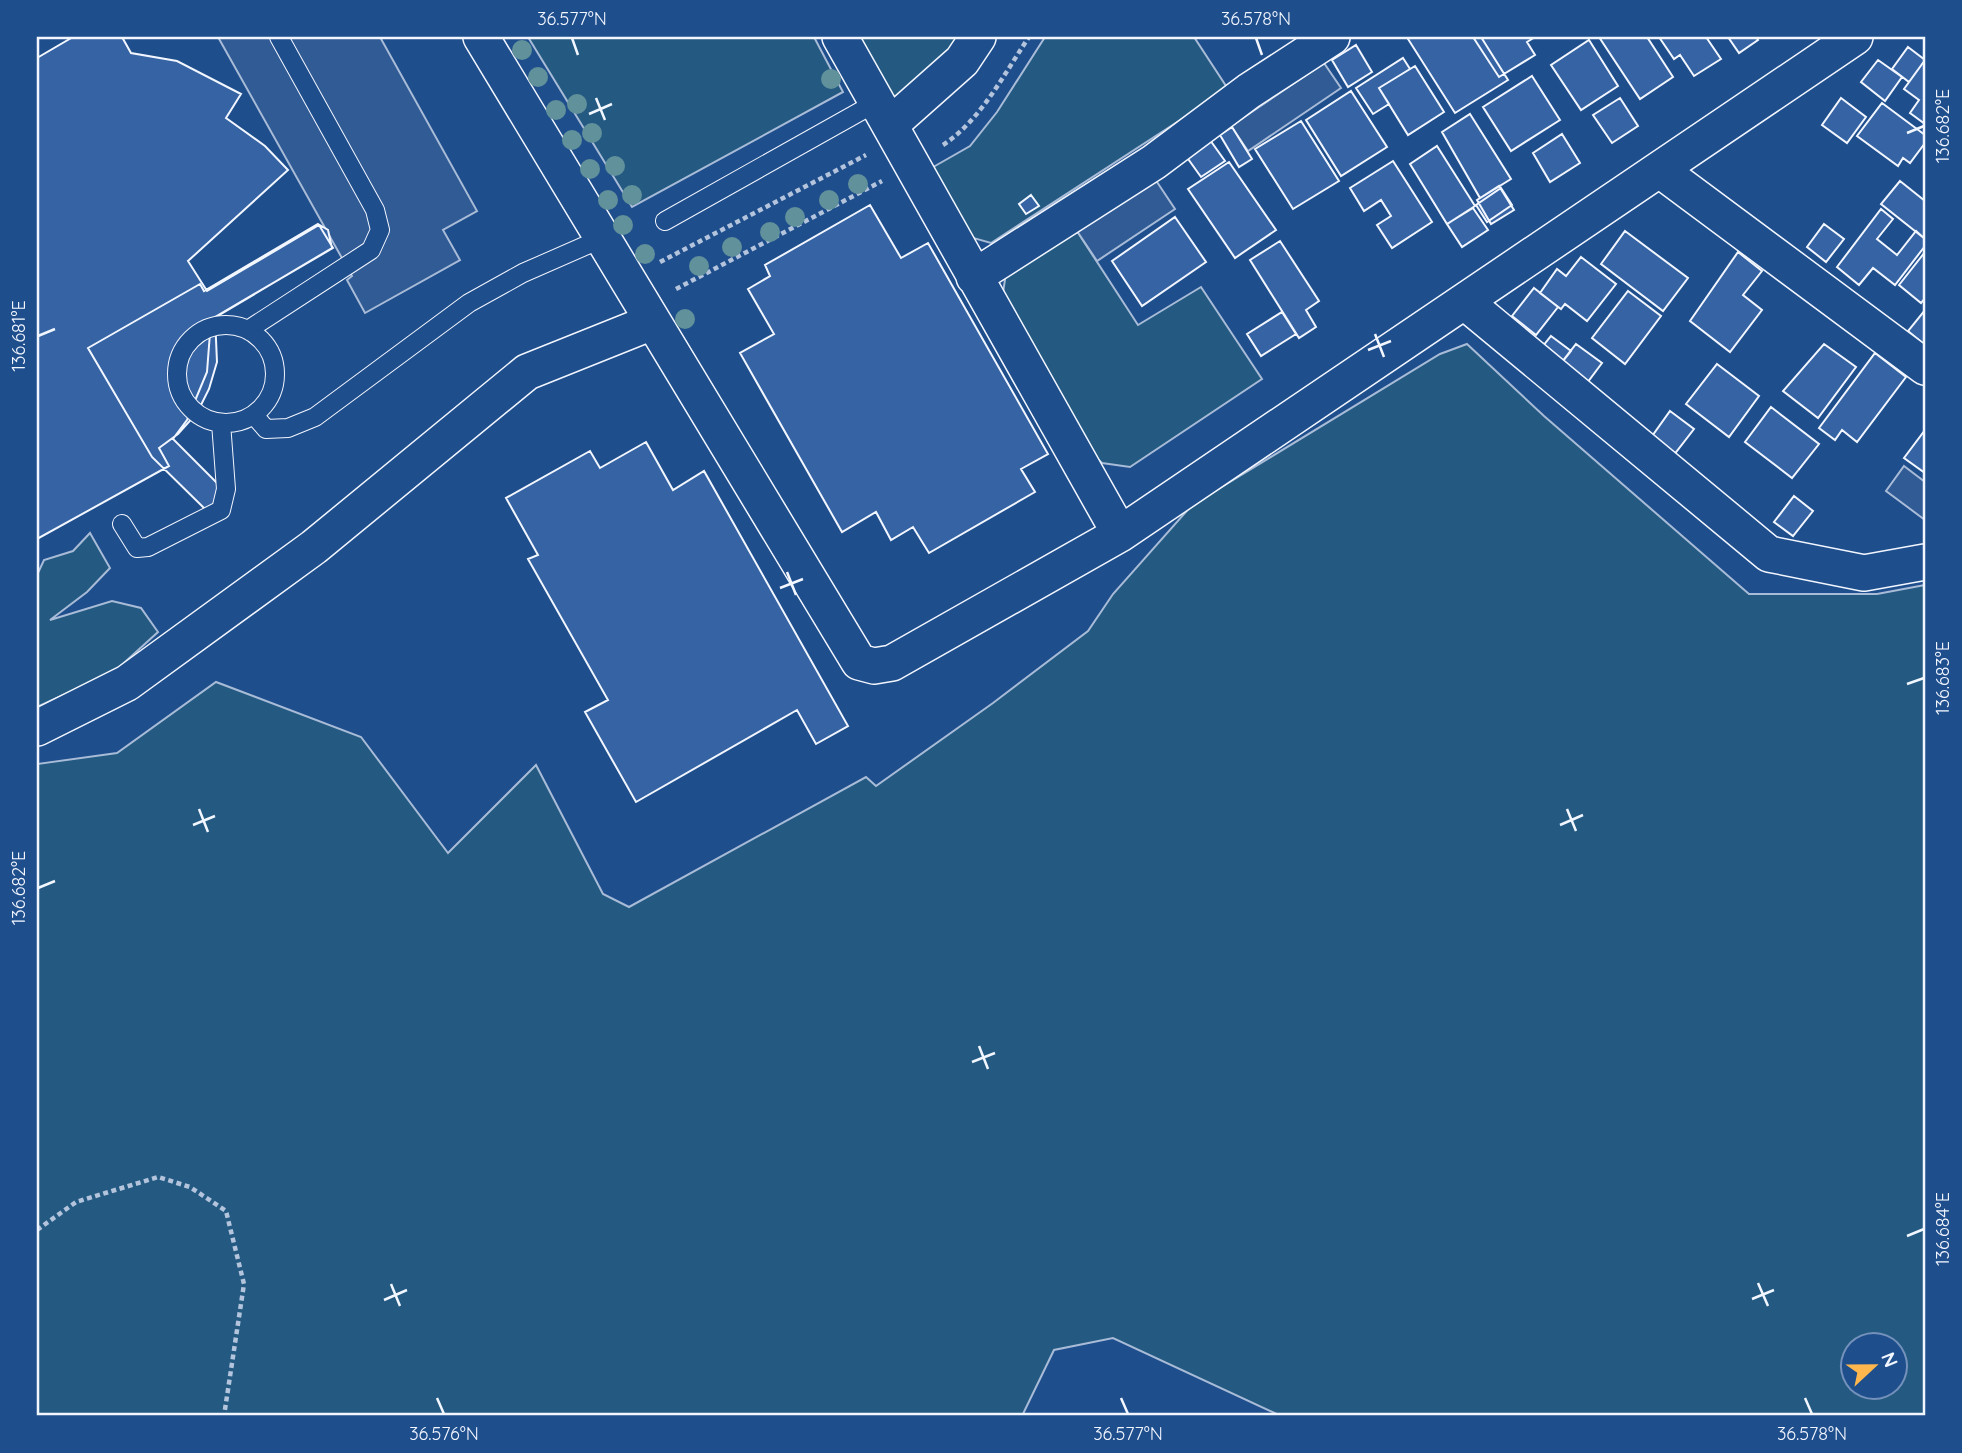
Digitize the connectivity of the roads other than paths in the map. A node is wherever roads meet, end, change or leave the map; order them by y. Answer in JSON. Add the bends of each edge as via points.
{"nodes":[{"id":1,"x":279,"y":37,"type":"edge"},
{"id":2,"x":481,"y":37,"type":"edge"},
{"id":3,"x":840,"y":37,"type":"edge"},
{"id":4,"x":978,"y":37,"type":"edge"},
{"id":5,"x":1332,"y":37,"type":"edge"},
{"id":6,"x":1855,"y":37,"type":"edge"},
{"id":7,"x":894,"y":133,"type":"junction"},
{"id":8,"x":1660,"y":170,"type":"junction"},
{"id":9,"x":665,"y":221,"type":"dead end"},
{"id":10,"x":603,"y":238,"type":"junction"},
{"id":11,"x":974,"y":277,"type":"junction"},
{"id":12,"x":1465,"y":302,"type":"junction"},
{"id":13,"x":659,"y":308,"type":"junction"},
{"id":14,"x":248,"y":330,"type":"junction"},
{"id":15,"x":1925,"y":367,"type":"edge"},
{"id":16,"x":254,"y":415,"type":"junction"},
{"id":17,"x":221,"y":423,"type":"junction"},
{"id":18,"x":122,"y":524,"type":"dead end"},
{"id":19,"x":1120,"y":534,"type":"junction"},
{"id":20,"x":1925,"y":562,"type":"edge"},
{"id":21,"x":37,"y":728,"type":"edge"}],
"edges":[{"from":1,"to":14,"type":"lane","via":[[375,210],[380,230],[371,250]]},
{"from":2,"to":10,"type":"street"},
{"from":3,"to":7,"type":"street"},
{"from":4,"to":7,"type":"street","via":[[962,61]]},
{"from":5,"to":11,"type":"street","via":[[1249,91],[1154,162]]},
{"from":6,"to":8,"type":"street"},
{"from":7,"to":9,"type":"lane"},
{"from":7,"to":11,"type":"street"},
{"from":8,"to":12,"type":"street"},
{"from":8,"to":15,"type":"street"},
{"from":10,"to":13,"type":"street"},
{"from":10,"to":16,"type":"lane","via":[[469,303],[315,417],[288,428],[266,429]]},
{"from":11,"to":19,"type":"street"},
{"from":12,"to":19,"type":"street"},
{"from":12,"to":20,"type":"street","via":[[1769,554],[1864,573]]},
{"from":13,"to":19,"type":"street","via":[[859,662],[874,666],[892,663]]},
{"from":13,"to":21,"type":"street","via":[[527,372],[314,547],[138,675]]},
{"from":14,"to":16,"type":"lane","via":[[271,355],[275,371],[266,403]]},
{"from":14,"to":17,"type":"lane","via":[[214,327],[186,346],[179,361],[181,395],[205,419]]},
{"from":16,"to":17,"type":"lane"},
{"from":17,"to":18,"type":"lane","via":[[226,489],[221,510],[148,547],[137,548]]}]}
